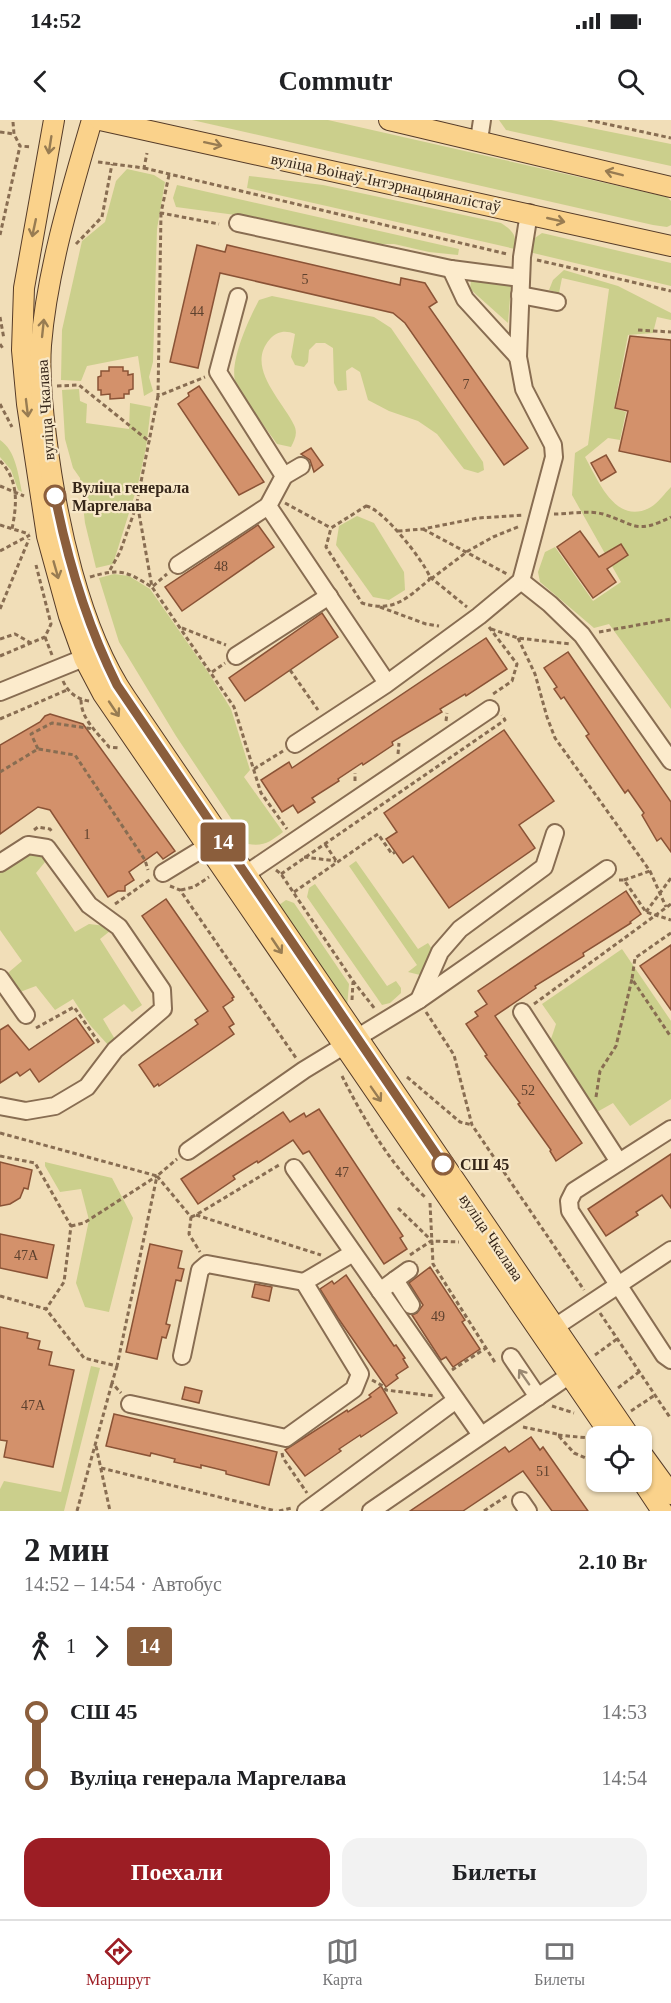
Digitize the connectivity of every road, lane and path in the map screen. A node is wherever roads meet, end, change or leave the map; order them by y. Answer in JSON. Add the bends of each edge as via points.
{"nodes":[{"id":1,"x":54,"y":120,"type":"edge"},
{"id":2,"x":92,"y":120,"type":"edge"},
{"id":3,"x":100,"y":120,"type":"edge"},
{"id":4,"x":389,"y":120,"type":"edge"},
{"id":5,"x":482,"y":120,"type":"edge"},
{"id":6,"x":588,"y":120,"type":"edge"},
{"id":7,"x":13,"y":122,"type":"dead end"},
{"id":8,"x":0,"y":132,"type":"edge"},
{"id":9,"x":14,"y":134,"type":"junction"},
{"id":10,"x":671,"y":138,"type":"edge"},
{"id":11,"x":478,"y":140,"type":"junction"},
{"id":12,"x":20,"y":146,"type":"junction"},
{"id":13,"x":34,"y":147,"type":"dead end"},
{"id":14,"x":147,"y":153,"type":"dead end"},
{"id":15,"x":94,"y":161,"type":"dead end"},
{"id":16,"x":112,"y":164,"type":"junction"},
{"id":17,"x":144,"y":168,"type":"junction"},
{"id":18,"x":169,"y":175,"type":"junction"},
{"id":19,"x":671,"y":187,"type":"edge"},
{"id":20,"x":161,"y":213,"type":"junction"},
{"id":21,"x":529,"y":213,"type":"junction"},
{"id":22,"x":238,"y":223,"type":"dead end"},
{"id":23,"x":219,"y":224,"type":"dead end"},
{"id":24,"x":78,"y":234,"type":"dead end"},
{"id":25,"x":0,"y":235,"type":"edge"},
{"id":26,"x":76,"y":244,"type":"junction"},
{"id":27,"x":671,"y":246,"type":"edge"},
{"id":28,"x":74,"y":254,"type":"dead end"},
{"id":29,"x":522,"y":257,"type":"junction"},
{"id":30,"x":451,"y":269,"type":"junction"},
{"id":31,"x":521,"y":278,"type":"junction"},
{"id":32,"x":671,"y":291,"type":"edge"},
{"id":33,"x":520,"y":295,"type":"junction"},
{"id":34,"x":238,"y":297,"type":"dead end"},
{"id":35,"x":557,"y":302,"type":"dead end"},
{"id":36,"x":638,"y":330,"type":"dead end"},
{"id":37,"x":671,"y":332,"type":"edge"},
{"id":38,"x":518,"y":357,"type":"junction"},
{"id":39,"x":218,"y":372,"type":"junction"},
{"id":40,"x":54,"y":386,"type":"dead end"},
{"id":41,"x":158,"y":396,"type":"junction"},
{"id":42,"x":0,"y":404,"type":"edge"},
{"id":43,"x":15,"y":434,"type":"dead end"},
{"id":44,"x":150,"y":442,"type":"junction"},
{"id":45,"x":0,"y":461,"type":"edge"},
{"id":46,"x":301,"y":466,"type":"dead end"},
{"id":47,"x":284,"y":476,"type":"junction"},
{"id":48,"x":0,"y":486,"type":"edge"},
{"id":49,"x":15,"y":492,"type":"junction"},
{"id":50,"x":26,"y":497,"type":"dead end"},
{"id":51,"x":138,"y":502,"type":"junction"},
{"id":52,"x":269,"y":507,"type":"junction"},
{"id":53,"x":540,"y":515,"type":"junction"},
{"id":54,"x":0,"y":525,"type":"edge"},
{"id":55,"x":331,"y":528,"type":"junction"},
{"id":56,"x":12,"y":529,"type":"junction"},
{"id":57,"x":423,"y":529,"type":"dead end"},
{"id":58,"x":31,"y":534,"type":"junction"},
{"id":59,"x":0,"y":551,"type":"edge"},
{"id":60,"x":465,"y":553,"type":"junction"},
{"id":61,"x":178,"y":566,"type":"dead end"},
{"id":62,"x":110,"y":570,"type":"junction"},
{"id":63,"x":430,"y":579,"type":"junction"},
{"id":64,"x":517,"y":579,"type":"junction"},
{"id":65,"x":152,"y":587,"type":"junction"},
{"id":66,"x":452,"y":595,"type":"dead end"},
{"id":67,"x":329,"y":596,"type":"junction"},
{"id":68,"x":378,"y":607,"type":"junction"},
{"id":69,"x":0,"y":609,"type":"edge"},
{"id":70,"x":483,"y":619,"type":"dead end"},
{"id":71,"x":671,"y":619,"type":"edge"},
{"id":72,"x":442,"y":626,"type":"dead end"},
{"id":73,"x":180,"y":627,"type":"junction"},
{"id":74,"x":490,"y":628,"type":"junction"},
{"id":75,"x":518,"y":638,"type":"junction"},
{"id":76,"x":0,"y":639,"type":"edge"},
{"id":77,"x":586,"y":641,"type":"junction"},
{"id":78,"x":31,"y":643,"type":"junction"},
{"id":79,"x":92,"y":655,"type":"junction"},
{"id":80,"x":0,"y":656,"type":"edge"},
{"id":81,"x":236,"y":656,"type":"joint"},
{"id":82,"x":53,"y":657,"type":"dead end"},
{"id":83,"x":290,"y":670,"type":"dead end"},
{"id":84,"x":63,"y":680,"type":"dead end"},
{"id":85,"x":512,"y":681,"type":"dead end"},
{"id":86,"x":387,"y":683,"type":"junction"},
{"id":87,"x":67,"y":690,"type":"junction"},
{"id":88,"x":0,"y":692,"type":"edge"},
{"id":89,"x":96,"y":699,"type":"dead end"},
{"id":90,"x":81,"y":700,"type":"junction"},
{"id":91,"x":490,"y":709,"type":"dead end"},
{"id":92,"x":0,"y":719,"type":"edge"},
{"id":93,"x":327,"y":724,"type":"junction"},
{"id":94,"x":94,"y":729,"type":"junction"},
{"id":95,"x":114,"y":738,"type":"dead end"},
{"id":96,"x":295,"y":744,"type":"joint"},
{"id":97,"x":39,"y":748,"type":"junction"},
{"id":98,"x":671,"y":761,"type":"edge"},
{"id":99,"x":254,"y":769,"type":"junction"},
{"id":100,"x":0,"y":772,"type":"edge"},
{"id":101,"x":280,"y":819,"type":"dead end"},
{"id":102,"x":555,"y":833,"type":"dead end"},
{"id":103,"x":325,"y":844,"type":"dead end"},
{"id":104,"x":207,"y":846,"type":"junction"},
{"id":105,"x":395,"y":852,"type":"dead end"},
{"id":106,"x":305,"y":858,"type":"dead end"},
{"id":107,"x":337,"y":861,"type":"junction"},
{"id":108,"x":265,"y":862,"type":"junction"},
{"id":109,"x":0,"y":863,"type":"edge"},
{"id":110,"x":650,"y":871,"type":"junction"},
{"id":111,"x":610,"y":874,"type":"joint"},
{"id":112,"x":157,"y":876,"type":"junction"},
{"id":113,"x":671,"y":878,"type":"edge"},
{"id":114,"x":239,"y":879,"type":"junction"},
{"id":115,"x":624,"y":880,"type":"junction"},
{"id":116,"x":180,"y":890,"type":"junction"},
{"id":117,"x":294,"y":892,"type":"junction"},
{"id":118,"x":659,"y":892,"type":"junction"},
{"id":119,"x":671,"y":904,"type":"edge"},
{"id":120,"x":666,"y":908,"type":"junction"},
{"id":121,"x":646,"y":912,"type":"junction"},
{"id":122,"x":101,"y":914,"type":"junction"},
{"id":123,"x":655,"y":915,"type":"junction"},
{"id":124,"x":671,"y":920,"type":"edge"},
{"id":125,"x":671,"y":933,"type":"edge"},
{"id":126,"x":0,"y":978,"type":"edge"},
{"id":127,"x":632,"y":979,"type":"junction"},
{"id":128,"x":423,"y":1007,"type":"junction"},
{"id":129,"x":522,"y":1012,"type":"joint"},
{"id":130,"x":26,"y":1015,"type":"joint"},
{"id":131,"x":384,"y":1022,"type":"junction"},
{"id":132,"x":671,"y":1038,"type":"edge"},
{"id":133,"x":343,"y":1046,"type":"junction"},
{"id":134,"x":110,"y":1057,"type":"junction"},
{"id":135,"x":299,"y":1063,"type":"dead end"},
{"id":136,"x":401,"y":1072,"type":"dead end"},
{"id":137,"x":0,"y":1106,"type":"edge"},
{"id":138,"x":593,"y":1120,"type":"junction"},
{"id":139,"x":472,"y":1125,"type":"junction"},
{"id":140,"x":671,"y":1129,"type":"edge"},
{"id":141,"x":0,"y":1133,"type":"edge"},
{"id":142,"x":188,"y":1151,"type":"dead end"},
{"id":143,"x":0,"y":1156,"type":"edge"},
{"id":144,"x":619,"y":1162,"type":"junction"},
{"id":145,"x":166,"y":1167,"type":"dead end"},
{"id":146,"x":294,"y":1168,"type":"dead end"},
{"id":147,"x":157,"y":1176,"type":"junction"},
{"id":148,"x":398,"y":1208,"type":"dead end"},
{"id":149,"x":196,"y":1215,"type":"dead end"},
{"id":150,"x":72,"y":1226,"type":"junction"},
{"id":151,"x":431,"y":1241,"type":"junction"},
{"id":152,"x":461,"y":1242,"type":"dead end"},
{"id":153,"x":346,"y":1257,"type":"junction"},
{"id":154,"x":668,"y":1257,"type":"edge"},
{"id":155,"x":207,"y":1264,"type":"junction"},
{"id":156,"x":409,"y":1270,"type":"dead end"},
{"id":157,"x":395,"y":1280,"type":"junction"},
{"id":158,"x":303,"y":1282,"type":"junction"},
{"id":159,"x":619,"y":1285,"type":"junction"},
{"id":160,"x":380,"y":1291,"type":"junction"},
{"id":161,"x":0,"y":1296,"type":"edge"},
{"id":162,"x":592,"y":1303,"type":"junction"},
{"id":163,"x":411,"y":1305,"type":"dead end"},
{"id":164,"x":46,"y":1309,"type":"junction"},
{"id":165,"x":548,"y":1332,"type":"junction"},
{"id":166,"x":617,"y":1339,"type":"junction"},
{"id":167,"x":486,"y":1348,"type":"junction"},
{"id":168,"x":182,"y":1356,"type":"dead end"},
{"id":169,"x":671,"y":1360,"type":"edge"},
{"id":170,"x":504,"y":1362,"type":"joint"},
{"id":171,"x":117,"y":1366,"type":"junction"},
{"id":172,"x":579,"y":1368,"type":"junction"},
{"id":173,"x":640,"y":1372,"type":"junction"},
{"id":174,"x":441,"y":1378,"type":"junction"},
{"id":175,"x":112,"y":1383,"type":"junction"},
{"id":176,"x":383,"y":1386,"type":"dead end"},
{"id":177,"x":612,"y":1392,"type":"dead end"},
{"id":178,"x":655,"y":1395,"type":"junction"},
{"id":179,"x":456,"y":1400,"type":"junction"},
{"id":180,"x":545,"y":1401,"type":"junction"},
{"id":181,"x":130,"y":1404,"type":"joint"},
{"id":182,"x":627,"y":1414,"type":"dead end"},
{"id":183,"x":579,"y":1415,"type":"dead end"},
{"id":184,"x":671,"y":1419,"type":"edge"},
{"id":185,"x":599,"y":1426,"type":"edge"},
{"id":186,"x":622,"y":1426,"type":"edge"},
{"id":187,"x":522,"y":1427,"type":"dead end"},
{"id":188,"x":557,"y":1434,"type":"junction"},
{"id":189,"x":481,"y":1435,"type":"junction"},
{"id":190,"x":279,"y":1437,"type":"junction"},
{"id":191,"x":586,"y":1438,"type":"edge"},
{"id":192,"x":96,"y":1444,"type":"junction"},
{"id":193,"x":586,"y":1458,"type":"edge"},
{"id":194,"x":101,"y":1468,"type":"junction"},
{"id":195,"x":652,"y":1483,"type":"edge"},
{"id":196,"x":652,"y":1488,"type":"edge"},
{"id":197,"x":671,"y":1494,"type":"edge"},
{"id":198,"x":525,"y":1506,"type":"edge"},
{"id":199,"x":310,"y":1507,"type":"edge"},
{"id":200,"x":77,"y":1511,"type":"edge"},
{"id":201,"x":111,"y":1511,"type":"edge"},
{"id":202,"x":276,"y":1511,"type":"edge"},
{"id":203,"x":371,"y":1511,"type":"edge"},
{"id":204,"x":484,"y":1511,"type":"edge"},
{"id":205,"x":662,"y":1511,"type":"edge"}],
"edges":[{"from":1,"to":79,"type":"main road","name":"вуліца Чкалава","one_way":true,"via":[[24,288],[22,350],[47,536],[69,616]]},
{"from":79,"to":2,"type":"main road","name":"вуліца Чкалава","one_way":true,"via":[[85,610],[65,545],[50,474],[41,370],[50,283]]},
{"from":3,"to":21,"type":"main road","name":"вуліца Воінаў-Інтэрнацыяналістаў","one_way":true},
{"from":4,"to":11,"type":"main road"},
{"from":5,"to":11,"type":"street"},
{"from":6,"to":10,"type":"path"},
{"from":7,"to":9,"type":"path"},
{"from":8,"to":9,"type":"path"},
{"from":9,"to":12,"type":"path"},
{"from":19,"to":11,"type":"main road","one_way":true},
{"from":12,"to":13,"type":"path"},
{"from":12,"to":25,"type":"path"},
{"from":14,"to":17,"type":"path"},
{"from":15,"to":16,"type":"path"},
{"from":16,"to":17,"type":"path"},
{"from":16,"to":26,"type":"path","via":[[102,217]]},
{"from":17,"to":18,"type":"path"},
{"from":18,"to":20,"type":"path"},
{"from":18,"to":29,"type":"path"},
{"from":20,"to":23,"type":"path"},
{"from":20,"to":41,"type":"path"},
{"from":21,"to":27,"type":"main road","name":"вуліца Воінаў-Інтэрнацыяналістаў","one_way":true},
{"from":21,"to":29,"type":"street"},
{"from":22,"to":30,"type":"street"},
{"from":24,"to":26,"type":"path"},
{"from":26,"to":28,"type":"path"},
{"from":29,"to":31,"type":"street"},
{"from":29,"to":32,"type":"path"},
{"from":30,"to":31,"type":"street"},
{"from":30,"to":38,"type":"street","via":[[465,299]]},
{"from":31,"to":33,"type":"street"},
{"from":33,"to":35,"type":"street"},
{"from":33,"to":38,"type":"street"},
{"from":34,"to":39,"type":"street"},
{"from":36,"to":37,"type":"path"},
{"from":38,"to":53,"type":"street","via":[[524,389],[553,432],[554,457]]},
{"from":39,"to":41,"type":"path"},
{"from":39,"to":47,"type":"street"},
{"from":40,"to":44,"type":"path","via":[[79,385]]},
{"from":41,"to":44,"type":"path"},
{"from":42,"to":43,"type":"path"},
{"from":44,"to":51,"type":"path"},
{"from":45,"to":49,"type":"path","via":[[10,474]]},
{"from":46,"to":47,"type":"street"},
{"from":47,"to":52,"type":"street"},
{"from":48,"to":49,"type":"path"},
{"from":49,"to":50,"type":"path"},
{"from":49,"to":56,"type":"path"},
{"from":51,"to":62,"type":"path"},
{"from":51,"to":65,"type":"path"},
{"from":52,"to":55,"type":"path","via":[[282,502]]},
{"from":52,"to":61,"type":"street"},
{"from":52,"to":67,"type":"street"},
{"from":53,"to":60,"type":"path"},
{"from":53,"to":64,"type":"street"},
{"from":54,"to":56,"type":"path"},
{"from":55,"to":63,"type":"path","via":[[366,506],[373,507],[398,531]]},
{"from":55,"to":68,"type":"path","via":[[326,547],[362,603]]},
{"from":56,"to":58,"type":"path"},
{"from":57,"to":60,"type":"path"},
{"from":58,"to":59,"type":"path"},
{"from":58,"to":69,"type":"path"},
{"from":60,"to":63,"type":"path"},
{"from":60,"to":64,"type":"path"},
{"from":62,"to":62,"type":"path","via":[[87,578]]},
{"from":62,"to":65,"type":"path","via":[[132,574]]},
{"from":63,"to":66,"type":"path"},
{"from":63,"to":68,"type":"path","via":[[408,598]]},
{"from":64,"to":77,"type":"street","via":[[550,604]]},
{"from":64,"to":86,"type":"street","via":[[479,616]]},
{"from":65,"to":73,"type":"path"},
{"from":67,"to":81,"type":"street"},
{"from":67,"to":86,"type":"street"},
{"from":68,"to":72,"type":"path"},
{"from":70,"to":74,"type":"path"},
{"from":71,"to":77,"type":"path"},
{"from":73,"to":81,"type":"path","via":[[225,644]]},
{"from":73,"to":99,"type":"path","via":[[234,707]]},
{"from":74,"to":75,"type":"path"},
{"from":74,"to":85,"type":"path","via":[[517,664]]},
{"from":75,"to":77,"type":"path"},
{"from":75,"to":110,"type":"path","via":[[535,674],[555,738]]},
{"from":76,"to":78,"type":"path","via":[[15,634]]},
{"from":77,"to":98,"type":"street"},
{"from":78,"to":80,"type":"path"},
{"from":78,"to":82,"type":"path","via":[[45,637]]},
{"from":79,"to":88,"type":"street"},
{"from":79,"to":104,"type":"main road","name":"вуліца Чкалава","via":[[117,685]]},
{"from":83,"to":93,"type":"path"},
{"from":84,"to":87,"type":"path"},
{"from":86,"to":93,"type":"street"},
{"from":87,"to":90,"type":"path"},
{"from":87,"to":92,"type":"path"},
{"from":89,"to":90,"type":"path"},
{"from":90,"to":94,"type":"path","via":[[81,713]]},
{"from":91,"to":108,"type":"street"},
{"from":93,"to":96,"type":"street"},
{"from":94,"to":95,"type":"path","via":[[109,747],[121,748]]},
{"from":94,"to":97,"type":"path","via":[[52,723],[31,734]]},
{"from":96,"to":99,"type":"path"},
{"from":97,"to":100,"type":"path"},
{"from":97,"to":112,"type":"path","via":[[75,755]]},
{"from":99,"to":101,"type":"path","via":[[261,793]]},
{"from":102,"to":128,"type":"street","via":[[544,867],[460,929],[440,952]]},
{"from":103,"to":107,"type":"path"},
{"from":104,"to":112,"type":"street"},
{"from":104,"to":114,"type":"main road","name":"вуліца Чкалава"},
{"from":104,"to":116,"type":"path","via":[[209,877]]},
{"from":105,"to":107,"type":"path","via":[[392,854],[378,834]]},
{"from":106,"to":107,"type":"path"},
{"from":107,"to":117,"type":"path"},
{"from":108,"to":114,"type":"street"},
{"from":108,"to":117,"type":"path","via":[[281,874]]},
{"from":109,"to":122,"type":"street","via":[[28,845],[47,848],[89,905]]},
{"from":110,"to":115,"type":"path"},
{"from":110,"to":118,"type":"path"},
{"from":111,"to":115,"type":"path"},
{"from":111,"to":128,"type":"street"},
{"from":112,"to":116,"type":"path"},
{"from":112,"to":122,"type":"path"},
{"from":113,"to":118,"type":"path"},
{"from":114,"to":133,"type":"main road","name":"вуліца Чкалава"},
{"from":115,"to":121,"type":"path"},
{"from":116,"to":135,"type":"path"},
{"from":117,"to":131,"type":"path"},
{"from":118,"to":120,"type":"path"},
{"from":118,"to":121,"type":"path"},
{"from":119,"to":120,"type":"path"},
{"from":120,"to":123,"type":"path"},
{"from":121,"to":123,"type":"path"},
{"from":122,"to":134,"type":"street","via":[[119,927],[162,990],[163,1009]]},
{"from":123,"to":124,"type":"path"},
{"from":123,"to":129,"type":"path"},
{"from":125,"to":127,"type":"path","via":[[635,958]]},
{"from":126,"to":130,"type":"street"},
{"from":127,"to":132,"type":"path"},
{"from":127,"to":138,"type":"path","via":[[616,1046],[600,1071]]},
{"from":128,"to":131,"type":"street"},
{"from":128,"to":139,"type":"path","via":[[454,1055]]},
{"from":129,"to":138,"type":"street"},
{"from":130,"to":134,"type":"path","via":[[37,1028],[74,1007]]},
{"from":131,"to":133,"type":"street"},
{"from":133,"to":142,"type":"street"},
{"from":133,"to":151,"type":"path","via":[[339,1069],[361,1114],[412,1185],[430,1201]]},
{"from":133,"to":165,"type":"main road","name":"вуліца Чкалава"},
{"from":134,"to":137,"type":"street","via":[[87,1087],[55,1106],[26,1111]]},
{"from":136,"to":139,"type":"path","via":[[459,1122]]},
{"from":138,"to":144,"type":"street"},
{"from":139,"to":162,"type":"path"},
{"from":140,"to":144,"type":"street"},
{"from":141,"to":147,"type":"path"},
{"from":143,"to":150,"type":"path","via":[[35,1163]]},
{"from":144,"to":159,"type":"street","via":[[574,1191],[569,1201],[570,1211]]},
{"from":145,"to":147,"type":"path"},
{"from":146,"to":153,"type":"street"},
{"from":147,"to":150,"type":"path","via":[[84,1223]]},
{"from":147,"to":155,"type":"path","via":[[190,1217],[189,1234]]},
{"from":147,"to":171,"type":"path"},
{"from":148,"to":151,"type":"path"},
{"from":149,"to":153,"type":"path"},
{"from":150,"to":164,"type":"path","via":[[64,1282]]},
{"from":151,"to":152,"type":"path"},
{"from":151,"to":167,"type":"path","via":[[433,1264]]},
{"from":153,"to":158,"type":"street"},
{"from":153,"to":160,"type":"street"},
{"from":154,"to":159,"type":"street"},
{"from":155,"to":158,"type":"street"},
{"from":155,"to":168,"type":"street","via":[[200,1270]]},
{"from":156,"to":157,"type":"street"},
{"from":157,"to":160,"type":"street"},
{"from":157,"to":163,"type":"street"},
{"from":158,"to":190,"type":"street","via":[[360,1374],[354,1389],[286,1438]]},
{"from":159,"to":162,"type":"street"},
{"from":159,"to":169,"type":"street"},
{"from":160,"to":174,"type":"street"},
{"from":161,"to":164,"type":"path"},
{"from":162,"to":165,"type":"street"},
{"from":162,"to":166,"type":"path"},
{"from":164,"to":171,"type":"path","via":[[84,1358]]},
{"from":165,"to":172,"type":"main road","name":"вуліца Чкалава"},
{"from":166,"to":172,"type":"path"},
{"from":166,"to":173,"type":"path"},
{"from":167,"to":170,"type":"path"},
{"from":167,"to":174,"type":"path"},
{"from":180,"to":170,"type":"street","one_way":true},
{"from":171,"to":175,"type":"path"},
{"from":172,"to":180,"type":"street"},
{"from":172,"to":185,"type":"main road","name":"вуліца Чкалава"},
{"from":172,"to":186,"type":"main road","name":"вуліца Чкалава"},
{"from":173,"to":177,"type":"path"},
{"from":173,"to":178,"type":"path"},
{"from":174,"to":179,"type":"street"},
{"from":175,"to":181,"type":"path"},
{"from":175,"to":192,"type":"path"},
{"from":176,"to":179,"type":"path","via":[[386,1390]]},
{"from":178,"to":182,"type":"path"},
{"from":178,"to":184,"type":"path"},
{"from":179,"to":189,"type":"street"},
{"from":179,"to":199,"type":"street"},
{"from":180,"to":183,"type":"path"},
{"from":180,"to":189,"type":"street"},
{"from":181,"to":190,"type":"street"},
{"from":187,"to":188,"type":"path"},
{"from":188,"to":191,"type":"path"},
{"from":188,"to":193,"type":"path","via":[[574,1453]]},
{"from":189,"to":203,"type":"street"},
{"from":190,"to":199,"type":"path","via":[[283,1458]]},
{"from":192,"to":194,"type":"path"},
{"from":192,"to":200,"type":"path"},
{"from":194,"to":201,"type":"path"},
{"from":194,"to":202,"type":"path"},
{"from":195,"to":197,"type":"main road"},
{"from":196,"to":205,"type":"main road"},
{"from":198,"to":204,"type":"path","via":[[514,1491]]}]}
